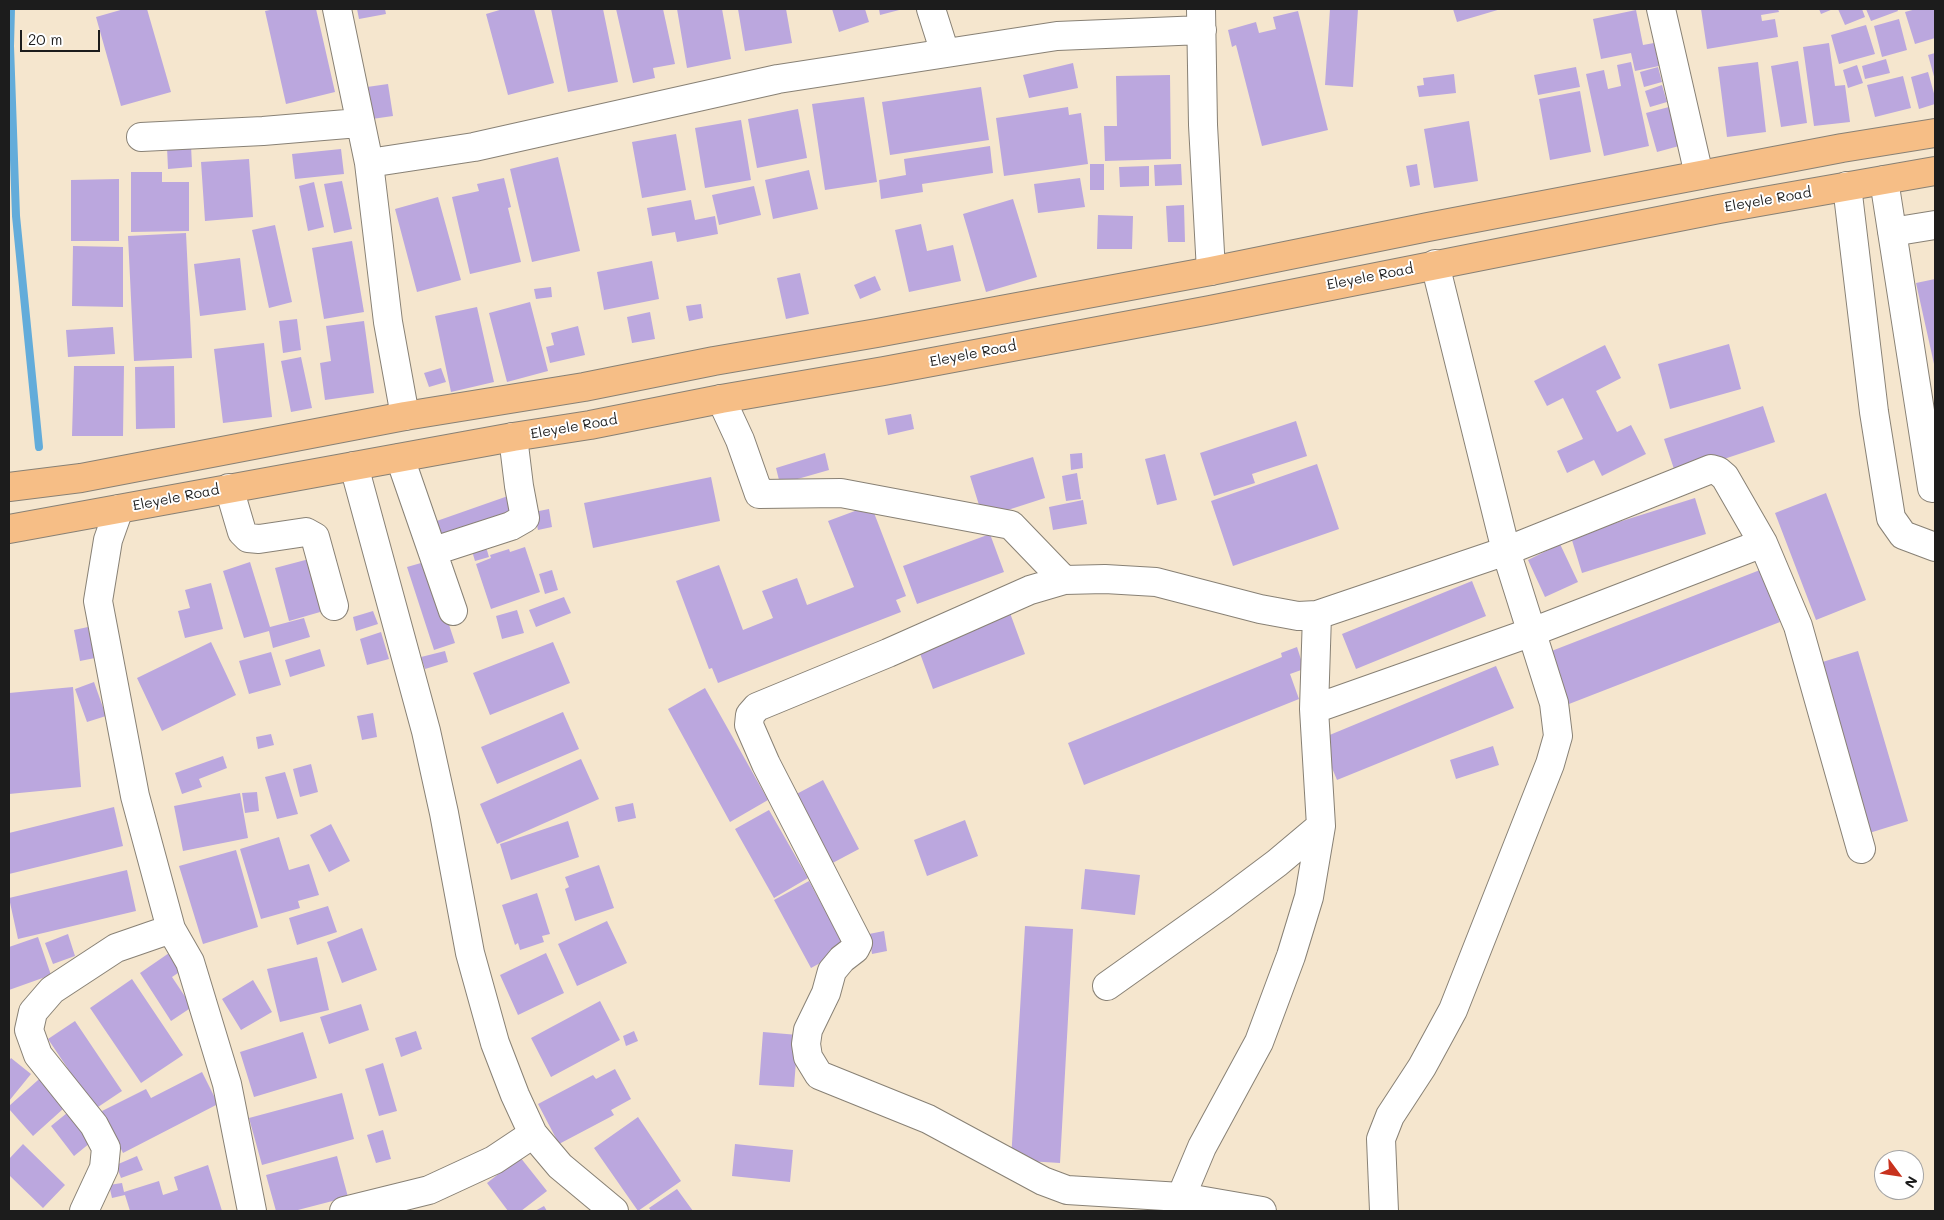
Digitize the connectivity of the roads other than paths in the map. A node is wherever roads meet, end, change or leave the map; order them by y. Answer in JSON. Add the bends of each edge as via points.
{"nodes":[{"id":1,"x":337,"y":9,"type":"edge"},
{"id":2,"x":931,"y":9,"type":"edge"},
{"id":3,"x":1661,"y":9,"type":"edge"},
{"id":4,"x":1202,"y":20,"type":"edge"},
{"id":5,"x":945,"y":53,"type":"junction"},
{"id":6,"x":359,"y":123,"type":"junction"},
{"id":7,"x":1935,"y":133,"type":"edge"},
{"id":8,"x":141,"y":137,"type":"dead end"},
{"id":9,"x":369,"y":162,"type":"junction"},
{"id":10,"x":1935,"y":172,"type":"edge"},
{"id":11,"x":1699,"y":175,"type":"junction"},
{"id":12,"x":1884,"y":180,"type":"junction"},
{"id":13,"x":1848,"y":186,"type":"junction"},
{"id":14,"x":1935,"y":225,"type":"edge"},
{"id":15,"x":1892,"y":232,"type":"junction"},
{"id":16,"x":1435,"y":264,"type":"junction"},
{"id":17,"x":1211,"y":271,"type":"junction"},
{"id":18,"x":721,"y":399,"type":"junction"},
{"id":19,"x":1927,"y":399,"type":"edge"},
{"id":20,"x":405,"y":416,"type":"junction"},
{"id":21,"x":513,"y":437,"type":"junction"},
{"id":22,"x":400,"y":458,"type":"junction"},
{"id":23,"x":354,"y":466,"type":"junction"},
{"id":24,"x":9,"y":488,"type":"edge"},
{"id":25,"x":229,"y":488,"type":"junction"},
{"id":26,"x":1932,"y":488,"type":"dead end"},
{"id":27,"x":119,"y":509,"type":"junction"},
{"id":28,"x":9,"y":529,"type":"edge"},
{"id":29,"x":1762,"y":543,"type":"junction"},
{"id":30,"x":1935,"y":547,"type":"edge"},
{"id":31,"x":434,"y":551,"type":"junction"},
{"id":32,"x":1506,"y":551,"type":"junction"},
{"id":33,"x":1064,"y":580,"type":"junction"},
{"id":34,"x":334,"y":606,"type":"dead end"},
{"id":35,"x":453,"y":611,"type":"dead end"},
{"id":36,"x":1317,"y":615,"type":"junction"},
{"id":37,"x":1532,"y":632,"type":"junction"},
{"id":38,"x":1314,"y":709,"type":"junction"},
{"id":39,"x":1321,"y":826,"type":"junction"},
{"id":40,"x":1861,"y":849,"type":"dead end"},
{"id":41,"x":171,"y":929,"type":"junction"},
{"id":42,"x":1107,"y":986,"type":"dead end"},
{"id":43,"x":533,"y":1134,"type":"junction"},
{"id":44,"x":1181,"y":1197,"type":"junction"},
{"id":45,"x":84,"y":1211,"type":"edge"},
{"id":46,"x":252,"y":1211,"type":"edge"},
{"id":47,"x":344,"y":1211,"type":"edge"},
{"id":48,"x":614,"y":1211,"type":"edge"},
{"id":49,"x":1262,"y":1211,"type":"edge"},
{"id":50,"x":1384,"y":1211,"type":"edge"}],
"edges":[{"from":1,"to":6,"type":"street"},
{"from":2,"to":5,"type":"street"},
{"from":3,"to":11,"type":"street"},
{"from":4,"to":5,"type":"street","via":[[1057,36]]},
{"from":4,"to":17,"type":"street","via":[[1203,125]]},
{"from":5,"to":9,"type":"street","via":[[778,79],[474,147]]},
{"from":6,"to":8,"type":"street","via":[[263,132]]},
{"from":6,"to":9,"type":"street"},
{"from":7,"to":11,"type":"main road"},
{"from":9,"to":20,"type":"street","via":[[388,322]]},
{"from":10,"to":12,"type":"main road","name":"Eleyele Road"},
{"from":11,"to":17,"type":"main road"},
{"from":12,"to":13,"type":"main road","name":"Eleyele Road"},
{"from":12,"to":15,"type":"street"},
{"from":13,"to":16,"type":"main road","name":"Eleyele Road"},
{"from":13,"to":30,"type":"street","via":[[1874,412],[1891,518],[1903,535]]},
{"from":14,"to":15,"type":"street"},
{"from":15,"to":19,"type":"street"},
{"from":16,"to":18,"type":"main road","name":"Eleyele Road","via":[[1210,310]]},
{"from":16,"to":32,"type":"street"},
{"from":17,"to":20,"type":"main road","via":[[584,387]]},
{"from":18,"to":21,"type":"main road","name":"Eleyele Road"},
{"from":18,"to":33,"type":"street","via":[[759,494],[841,493],[1011,525]]},
{"from":19,"to":26,"type":"street"},
{"from":20,"to":24,"type":"main road","via":[[81,478]]},
{"from":21,"to":22,"type":"main road","name":"Eleyele Road"},
{"from":21,"to":31,"type":"street","via":[[525,518],[511,526]]},
{"from":22,"to":23,"type":"main road","name":"Eleyele Road"},
{"from":22,"to":31,"type":"street"},
{"from":23,"to":25,"type":"main road","name":"Eleyele Road"},
{"from":23,"to":43,"type":"street","via":[[426,731],[470,954],[495,1042]]},
{"from":25,"to":27,"type":"main road","name":"Eleyele Road"},
{"from":25,"to":34,"type":"street","via":[[242,532],[248,538],[306,532],[315,537]]},
{"from":27,"to":28,"type":"main road","name":"Eleyele Road"},
{"from":27,"to":41,"type":"street","via":[[108,540],[98,601],[135,796]]},
{"from":29,"to":32,"type":"street","via":[[1725,477],[1718,470],[1710,469]]},
{"from":29,"to":37,"type":"street"},
{"from":29,"to":40,"type":"street","via":[[1798,626]]},
{"from":31,"to":35,"type":"street"},
{"from":32,"to":36,"type":"street"},
{"from":32,"to":37,"type":"street"},
{"from":33,"to":36,"type":"street","via":[[1156,582],[1260,609],[1298,616]]},
{"from":33,"to":44,"type":"street","via":[[1030,590],[757,707],[750,715],[749,725],[766,764],[858,943],[832,972],[808,1030],[808,1057],[819,1075],[928,1119],[1043,1181],[1067,1190]]},
{"from":36,"to":38,"type":"street"},
{"from":37,"to":38,"type":"street"},
{"from":37,"to":50,"type":"street","via":[[1554,703],[1558,736],[1550,764],[1453,1010],[1390,1116],[1382,1139]]},
{"from":38,"to":39,"type":"street"},
{"from":39,"to":42,"type":"street","via":[[1221,905]]},
{"from":39,"to":44,"type":"street","via":[[1309,897],[1262,1033],[1202,1148]]},
{"from":41,"to":45,"type":"street","via":[[116,948],[52,990],[33,1012],[29,1030],[38,1055],[94,1125],[106,1148],[104,1168]]},
{"from":41,"to":46,"type":"street","via":[[190,962],[227,1084]]},
{"from":43,"to":47,"type":"street","via":[[494,1160],[429,1190]]},
{"from":43,"to":48,"type":"street","via":[[560,1166]]},
{"from":44,"to":49,"type":"street"}]}
